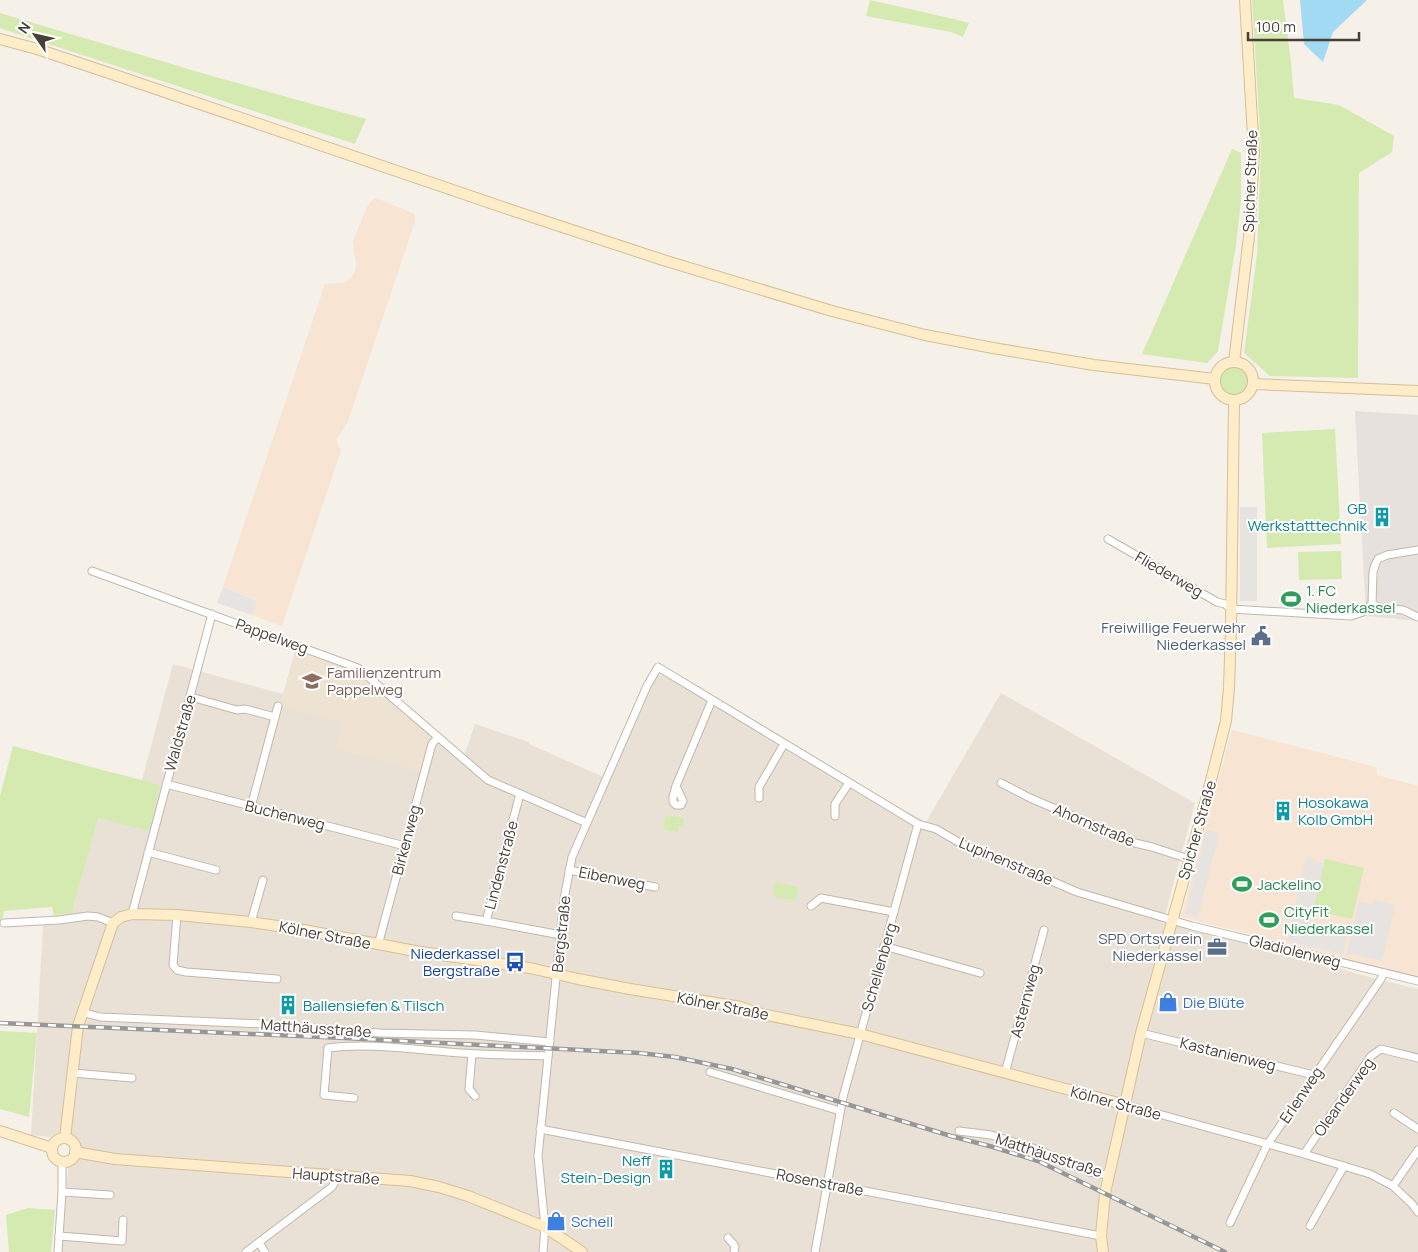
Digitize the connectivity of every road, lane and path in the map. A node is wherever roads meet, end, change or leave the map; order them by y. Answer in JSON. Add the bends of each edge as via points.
{"nodes":[{"id":1,"x":1245,"y":0,"type":"edge"},
{"id":2,"x":0,"y":34,"type":"edge"},
{"id":3,"x":0,"y":39,"type":"edge"},
{"id":4,"x":37,"y":49,"type":"junction"},
{"id":5,"x":1234,"y":362,"type":"junction"},
{"id":6,"x":1215,"y":379,"type":"junction"},
{"id":7,"x":1254,"y":384,"type":"junction"},
{"id":8,"x":1418,"y":391,"type":"edge"},
{"id":9,"x":1234,"y":401,"type":"junction"},
{"id":10,"x":1108,"y":539,"type":"dead end"},
{"id":11,"x":1418,"y":550,"type":"edge"},
{"id":12,"x":92,"y":572,"type":"dead end"},
{"id":13,"x":1372,"y":604,"type":"junction"},
{"id":14,"x":1231,"y":609,"type":"junction"},
{"id":15,"x":212,"y":614,"type":"junction"},
{"id":16,"x":1418,"y":617,"type":"edge"},
{"id":17,"x":686,"y":684,"type":"joint"},
{"id":18,"x":191,"y":697,"type":"junction"},
{"id":19,"x":712,"y":700,"type":"junction"},
{"id":20,"x":278,"y":706,"type":"dead end"},
{"id":21,"x":275,"y":716,"type":"junction"},
{"id":22,"x":438,"y":737,"type":"junction"},
{"id":23,"x":784,"y":744,"type":"junction"},
{"id":24,"x":848,"y":783,"type":"junction"},
{"id":25,"x":1001,"y":783,"type":"dead end"},
{"id":26,"x":166,"y":784,"type":"junction"},
{"id":27,"x":676,"y":786,"type":"dead end"},
{"id":28,"x":520,"y":794,"type":"junction"},
{"id":29,"x":759,"y":798,"type":"dead end"},
{"id":30,"x":251,"y":807,"type":"junction"},
{"id":31,"x":835,"y":816,"type":"dead end"},
{"id":32,"x":587,"y":823,"type":"junction"},
{"id":33,"x":918,"y":824,"type":"junction"},
{"id":34,"x":405,"y":846,"type":"junction"},
{"id":35,"x":148,"y":852,"type":"junction"},
{"id":36,"x":1189,"y":859,"type":"junction"},
{"id":37,"x":216,"y":870,"type":"dead end"},
{"id":38,"x":569,"y":870,"type":"junction"},
{"id":39,"x":263,"y":880,"type":"dead end"},
{"id":40,"x":655,"y":886,"type":"dead end"},
{"id":41,"x":811,"y":906,"type":"dead end"},
{"id":42,"x":894,"y":912,"type":"junction"},
{"id":43,"x":132,"y":914,"type":"junction"},
{"id":44,"x":177,"y":915,"type":"junction"},
{"id":45,"x":456,"y":916,"type":"dead end"},
{"id":46,"x":1172,"y":920,"type":"junction"},
{"id":47,"x":486,"y":921,"type":"junction"},
{"id":48,"x":251,"y":922,"type":"junction"},
{"id":49,"x":4,"y":923,"type":"dead end"},
{"id":50,"x":113,"y":923,"type":"junction"},
{"id":51,"x":1044,"y":930,"type":"dead end"},
{"id":52,"x":561,"y":935,"type":"junction"},
{"id":53,"x":378,"y":945,"type":"junction"},
{"id":54,"x":884,"y":946,"type":"junction"},
{"id":55,"x":980,"y":973,"type":"dead end"},
{"id":56,"x":1384,"y":973,"type":"junction"},
{"id":57,"x":556,"y":975,"type":"junction"},
{"id":58,"x":277,"y":979,"type":"dead end"},
{"id":59,"x":1418,"y":981,"type":"edge"},
{"id":60,"x":82,"y":1012,"type":"junction"},
{"id":61,"x":1141,"y":1033,"type":"junction"},
{"id":62,"x":860,"y":1034,"type":"junction"},
{"id":63,"x":550,"y":1042,"type":"junction"},
{"id":64,"x":472,"y":1054,"type":"junction"},
{"id":65,"x":548,"y":1056,"type":"junction"},
{"id":66,"x":1418,"y":1058,"type":"edge"},
{"id":67,"x":710,"y":1072,"type":"dead end"},
{"id":68,"x":1005,"y":1073,"type":"junction"},
{"id":69,"x":73,"y":1074,"type":"junction"},
{"id":70,"x":1314,"y":1076,"type":"junction"},
{"id":71,"x":132,"y":1078,"type":"dead end"},
{"id":72,"x":475,"y":1096,"type":"dead end"},
{"id":73,"x":354,"y":1098,"type":"dead end"},
{"id":74,"x":1126,"y":1105,"type":"junction"},
{"id":75,"x":840,"y":1111,"type":"junction"},
{"id":76,"x":1394,"y":1113,"type":"dead end"},
{"id":77,"x":540,"y":1129,"type":"junction"},
{"id":78,"x":1418,"y":1129,"type":"edge"},
{"id":79,"x":959,"y":1131,"type":"dead end"},
{"id":80,"x":0,"y":1132,"type":"edge"},
{"id":81,"x":65,"y":1138,"type":"junction"},
{"id":82,"x":1267,"y":1145,"type":"junction"},
{"id":83,"x":52,"y":1148,"type":"junction"},
{"id":84,"x":1418,"y":1150,"type":"edge"},
{"id":85,"x":75,"y":1152,"type":"junction"},
{"id":86,"x":1304,"y":1154,"type":"junction"},
{"id":87,"x":62,"y":1162,"type":"junction"},
{"id":88,"x":1344,"y":1166,"type":"junction"},
{"id":89,"x":1109,"y":1174,"type":"junction"},
{"id":90,"x":336,"y":1176,"type":"junction"},
{"id":91,"x":828,"y":1184,"type":"junction"},
{"id":92,"x":1393,"y":1186,"type":"junction"},
{"id":93,"x":62,"y":1192,"type":"junction"},
{"id":94,"x":110,"y":1195,"type":"dead end"},
{"id":95,"x":1418,"y":1212,"type":"edge"},
{"id":96,"x":123,"y":1220,"type":"dead end"},
{"id":97,"x":1230,"y":1223,"type":"dead end"},
{"id":98,"x":1310,"y":1226,"type":"dead end"},
{"id":99,"x":545,"y":1228,"type":"junction"},
{"id":100,"x":60,"y":1236,"type":"junction"},
{"id":101,"x":1101,"y":1236,"type":"junction"},
{"id":102,"x":728,"y":1238,"type":"dead end"},
{"id":103,"x":259,"y":1243,"type":"junction"},
{"id":104,"x":58,"y":1252,"type":"edge"},
{"id":105,"x":246,"y":1252,"type":"edge"},
{"id":106,"x":265,"y":1252,"type":"edge"},
{"id":107,"x":543,"y":1252,"type":"edge"},
{"id":108,"x":582,"y":1252,"type":"edge"},
{"id":109,"x":734,"y":1252,"type":"edge"},
{"id":110,"x":815,"y":1252,"type":"edge"},
{"id":111,"x":1103,"y":1252,"type":"edge"}],
"edges":[{"from":1,"to":5,"type":"street","name":"Spicher Straße","via":[[1254,153],[1249,236]]},
{"from":2,"to":4,"type":"street"},
{"from":3,"to":4,"type":"street"},
{"from":4,"to":6,"type":"street","via":[[520,214],[832,311],[925,335],[993,348]]},
{"from":5,"to":6,"type":"street","via":[[1219,368]]},
{"from":5,"to":7,"type":"street","via":[[1251,371]]},
{"from":6,"to":9,"type":"street","via":[[1222,396]]},
{"from":7,"to":8,"type":"street"},
{"from":7,"to":9,"type":"street","via":[[1249,394]]},
{"from":9,"to":14,"type":"street","name":"Spicher Straße"},
{"from":10,"to":14,"type":"street","name":"Fliederweg"},
{"from":11,"to":13,"type":"street","via":[[1378,559],[1373,572]]},
{"from":12,"to":15,"type":"street","name":"Pappelweg"},
{"from":13,"to":14,"type":"street","via":[[1363,612],[1350,616]]},
{"from":13,"to":16,"type":"street","via":[[1403,610]]},
{"from":14,"to":36,"type":"street","name":"Spicher Straße","via":[[1226,721]]},
{"from":15,"to":18,"type":"street","name":"Waldstraße"},
{"from":15,"to":22,"type":"street","name":"Pappelweg","via":[[358,668]]},
{"from":17,"to":19,"type":"street","name":"Lupinenstraße"},
{"from":17,"to":32,"type":"street","name":"Bergstraße","via":[[658,667],[646,686]]},
{"from":18,"to":21,"type":"street","via":[[237,710]]},
{"from":18,"to":26,"type":"street","name":"Waldstraße"},
{"from":19,"to":23,"type":"street","name":"Lupinenstraße"},
{"from":19,"to":27,"type":"street"},
{"from":20,"to":21,"type":"street"},
{"from":21,"to":30,"type":"street"},
{"from":22,"to":28,"type":"street","name":"Pappelweg","via":[[488,780]]},
{"from":22,"to":34,"type":"street","name":"Birkenweg","via":[[432,744]]},
{"from":23,"to":24,"type":"street","name":"Lupinenstraße"},
{"from":23,"to":29,"type":"street","via":[[759,787]]},
{"from":24,"to":31,"type":"street","via":[[835,804]]},
{"from":24,"to":33,"type":"street","name":"Lupinenstraße"},
{"from":25,"to":36,"type":"street","name":"Ahornstraße","via":[[1135,843]]},
{"from":26,"to":30,"type":"street","name":"Buchenweg"},
{"from":26,"to":35,"type":"street","name":"Waldstraße"},
{"from":28,"to":32,"type":"street","name":"Pappelweg"},
{"from":28,"to":47,"type":"street","name":"Lindenstraße"},
{"from":30,"to":34,"type":"street","name":"Buchenweg"},
{"from":32,"to":38,"type":"street","name":"Bergstraße"},
{"from":33,"to":42,"type":"street","name":"Schellenberg"},
{"from":33,"to":46,"type":"street","name":"Lupinenstraße","via":[[1077,892]]},
{"from":34,"to":53,"type":"street","name":"Birkenweg"},
{"from":35,"to":37,"type":"street"},
{"from":35,"to":43,"type":"street","name":"Waldstraße"},
{"from":36,"to":46,"type":"street","name":"Spicher Straße"},
{"from":38,"to":40,"type":"street","name":"Eibenweg"},
{"from":38,"to":52,"type":"street","name":"Bergstraße"},
{"from":39,"to":48,"type":"street"},
{"from":41,"to":42,"type":"street","via":[[821,898]]},
{"from":42,"to":54,"type":"street","name":"Schellenberg"},
{"from":43,"to":44,"type":"street","name":"Kölner Straße"},
{"from":43,"to":50,"type":"street","name":"Kölner Straße"},
{"from":44,"to":48,"type":"street","name":"Kölner Straße"},
{"from":44,"to":58,"type":"street","via":[[173,965],[177,970]]},
{"from":45,"to":47,"type":"street"},
{"from":46,"to":56,"type":"street","name":"Gladiolenweg"},
{"from":46,"to":61,"type":"street","name":"Spicher Straße"},
{"from":47,"to":52,"type":"street","name":"Lindenstraße"},
{"from":48,"to":53,"type":"street","name":"Kölner Straße"},
{"from":49,"to":50,"type":"street","via":[[88,916]]},
{"from":50,"to":60,"type":"street"},
{"from":51,"to":68,"type":"street","name":"Asternweg"},
{"from":52,"to":57,"type":"street","name":"Bergstraße"},
{"from":53,"to":57,"type":"street","name":"Kölner Straße","via":[[530,968]]},
{"from":54,"to":55,"type":"street"},
{"from":54,"to":62,"type":"street","name":"Schellenberg"},
{"from":56,"to":59,"type":"street","name":"Gladiolenweg"},
{"from":56,"to":70,"type":"street","name":"Erlenweg"},
{"from":57,"to":62,"type":"street","name":"Kölner Straße","via":[[741,1007]]},
{"from":57,"to":63,"type":"street","name":"Bergstraße"},
{"from":60,"to":63,"type":"street","name":"Matthäusstraße","via":[[100,1017],[380,1033],[476,1035]]},
{"from":60,"to":69,"type":"street"},
{"from":61,"to":70,"type":"street","name":"Kastanienweg"},
{"from":61,"to":74,"type":"street","name":"Spicher Straße"},
{"from":62,"to":68,"type":"street","name":"Kölner Straße"},
{"from":62,"to":75,"type":"street","name":"Schellenberg"},
{"from":63,"to":65,"type":"street","name":"Bergstraße"},
{"from":64,"to":65,"type":"street"},
{"from":64,"to":72,"type":"street","via":[[469,1089]]},
{"from":64,"to":73,"type":"street","via":[[345,1046],[328,1048],[324,1095]]},
{"from":65,"to":77,"type":"street","name":"Bergstraße"},
{"from":66,"to":86,"type":"street","name":"Oleanderweg","via":[[1381,1050],[1371,1056]]},
{"from":67,"to":75,"type":"street"},
{"from":68,"to":74,"type":"street","name":"Kölner Straße"},
{"from":69,"to":71,"type":"street"},
{"from":69,"to":81,"type":"street"},
{"from":70,"to":82,"type":"street","name":"Erlenweg"},
{"from":74,"to":82,"type":"street","name":"Kölner Straße"},
{"from":74,"to":89,"type":"street","name":"Spicher Straße"},
{"from":75,"to":91,"type":"street","name":"Schellenberg"},
{"from":76,"to":78,"type":"street"},
{"from":77,"to":91,"type":"street","name":"Rosenstraße"},
{"from":77,"to":99,"type":"street","name":"Bergstraße","via":[[538,1156]]},
{"from":79,"to":89,"type":"street","name":"Matthäusstraße","via":[[991,1135],[1039,1150],[1089,1172]]},
{"from":80,"to":83,"type":"street"},
{"from":81,"to":83,"type":"street","via":[[56,1140]]},
{"from":81,"to":85,"type":"street","via":[[72,1141]]},
{"from":82,"to":86,"type":"street","name":"Kölner Straße"},
{"from":82,"to":97,"type":"street","name":"Erlenweg"},
{"from":83,"to":87,"type":"street","via":[[54,1157]]},
{"from":84,"to":92,"type":"street"},
{"from":85,"to":87,"type":"street","via":[[70,1160]]},
{"from":85,"to":90,"type":"street","name":"Hauptstraße","via":[[127,1160]]},
{"from":86,"to":88,"type":"street","name":"Kölner Straße"},
{"from":87,"to":93,"type":"street"},
{"from":88,"to":92,"type":"street","name":"Kölner Straße"},
{"from":88,"to":98,"type":"street"},
{"from":89,"to":101,"type":"street","name":"Spicher Straße"},
{"from":90,"to":99,"type":"street","name":"Hauptstraße","via":[[439,1186]]},
{"from":90,"to":103,"type":"street","via":[[332,1186]]},
{"from":91,"to":101,"type":"street","name":"Rosenstraße"},
{"from":91,"to":110,"type":"street","name":"Schellenberg"},
{"from":92,"to":95,"type":"street","name":"Kölner Straße"},
{"from":93,"to":94,"type":"street"},
{"from":93,"to":100,"type":"street"},
{"from":96,"to":100,"type":"street","via":[[122,1241]]},
{"from":99,"to":107,"type":"street","name":"Bergstraße"},
{"from":99,"to":108,"type":"street","name":"Hauptstraße"},
{"from":100,"to":104,"type":"street"},
{"from":101,"to":111,"type":"street","name":"Spicher Straße"},
{"from":102,"to":109,"type":"street","via":[[735,1246]]},
{"from":103,"to":105,"type":"street"},
{"from":103,"to":106,"type":"street"}]}
